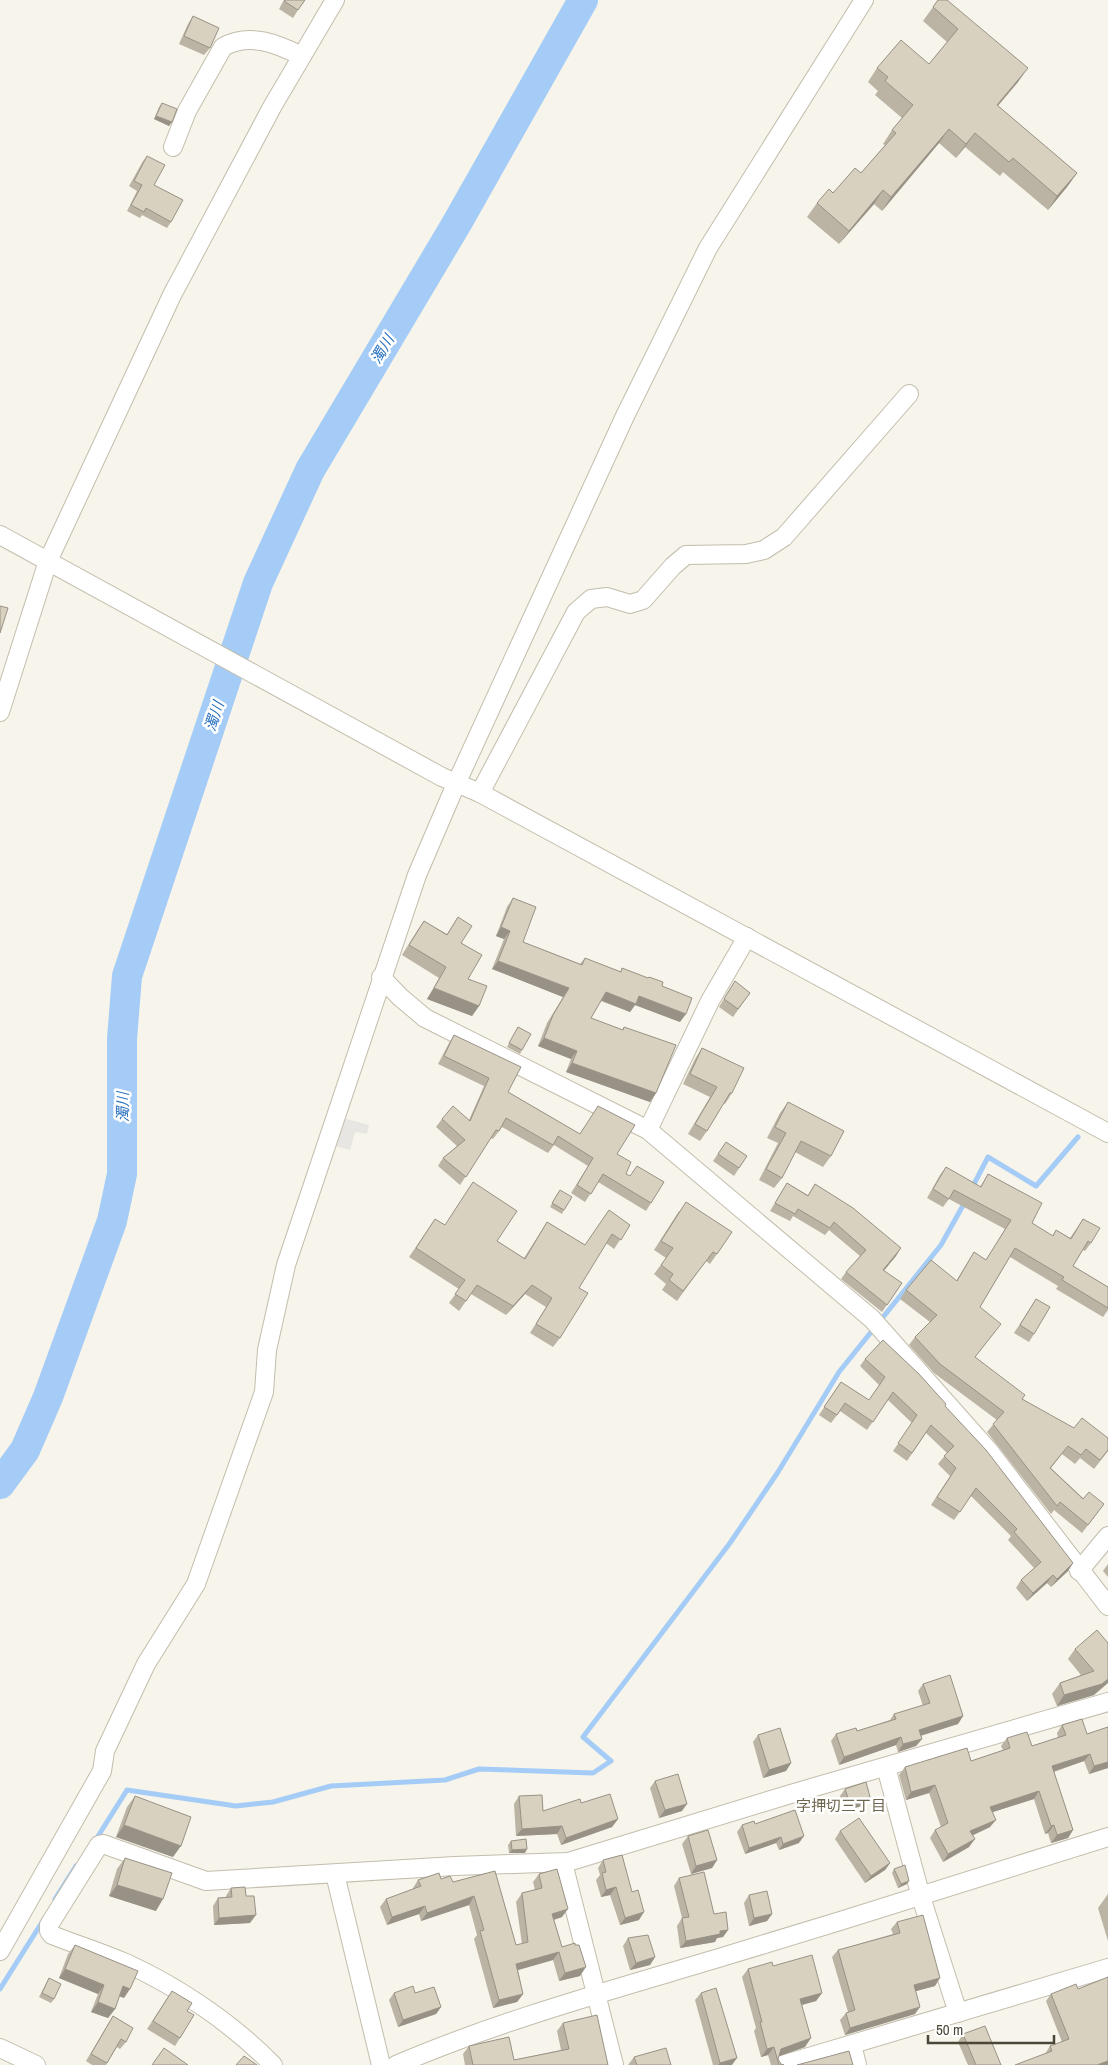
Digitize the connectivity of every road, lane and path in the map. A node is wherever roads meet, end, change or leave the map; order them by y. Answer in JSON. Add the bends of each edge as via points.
{"nodes":[{"id":1,"x":335,"y":0,"type":"edge"},
{"id":2,"x":864,"y":0,"type":"edge"},
{"id":3,"x":302,"y":56,"type":"junction"},
{"id":4,"x":173,"y":146,"type":"dead end"},
{"id":5,"x":909,"y":394,"type":"dead end"},
{"id":6,"x":0,"y":535,"type":"edge"},
{"id":7,"x":48,"y":561,"type":"junction"},
{"id":8,"x":0,"y":712,"type":"edge"},
{"id":9,"x":449,"y":780,"type":"junction"},
{"id":10,"x":480,"y":793,"type":"junction"},
{"id":11,"x":747,"y":937,"type":"junction"},
{"id":12,"x":381,"y":977,"type":"junction"},
{"id":13,"x":648,"y":1130,"type":"junction"},
{"id":14,"x":1108,"y":1133,"type":"edge"},
{"id":15,"x":1108,"y":1536,"type":"edge"},
{"id":16,"x":1079,"y":1570,"type":"junction"},
{"id":17,"x":1108,"y":1606,"type":"edge"},
{"id":18,"x":1108,"y":1702,"type":"edge"},
{"id":19,"x":886,"y":1767,"type":"junction"},
{"id":20,"x":1108,"y":1837,"type":"edge"},
{"id":21,"x":563,"y":1863,"type":"junction"},
{"id":22,"x":334,"y":1874,"type":"junction"},
{"id":23,"x":921,"y":1897,"type":"junction"},
{"id":24,"x":0,"y":1951,"type":"edge"},
{"id":25,"x":1108,"y":1968,"type":"edge"},
{"id":26,"x":597,"y":1996,"type":"junction"},
{"id":27,"x":958,"y":2012,"type":"junction"},
{"id":28,"x":852,"y":2045,"type":"junction"},
{"id":29,"x":0,"y":2048,"type":"edge"},
{"id":30,"x":36,"y":2065,"type":"edge"},
{"id":31,"x":273,"y":2065,"type":"edge"},
{"id":32,"x":381,"y":2065,"type":"edge"},
{"id":33,"x":396,"y":2065,"type":"edge"},
{"id":34,"x":614,"y":2065,"type":"edge"},
{"id":35,"x":782,"y":2065,"type":"edge"},
{"id":36,"x":857,"y":2065,"type":"edge"}],
"edges":[{"from":1,"to":3,"type":"street"},
{"from":2,"to":9,"type":"street","via":[[708,248]]},
{"from":3,"to":4,"type":"street","via":[[256,40],[231,42],[223,47],[187,111]]},
{"from":3,"to":7,"type":"street","via":[[172,295]]},
{"from":5,"to":10,"type":"street","via":[[784,537],[764,550],[746,554],[686,555],[643,600],[630,604],[607,597],[590,599],[576,612]]},
{"from":6,"to":7,"type":"street"},
{"from":7,"to":8,"type":"street"},
{"from":7,"to":9,"type":"street"},
{"from":9,"to":10,"type":"street"},
{"from":9,"to":12,"type":"street"},
{"from":10,"to":11,"type":"street"},
{"from":11,"to":13,"type":"street","via":[[710,1001]]},
{"from":11,"to":14,"type":"street"},
{"from":12,"to":13,"type":"street","via":[[425,1018]]},
{"from":12,"to":24,"type":"street","via":[[284,1272],[267,1350],[264,1392],[196,1584],[146,1664],[105,1751],[102,1770]]},
{"from":13,"to":16,"type":"street","via":[[872,1319],[989,1451]]},
{"from":15,"to":16,"type":"street"},
{"from":16,"to":17,"type":"street"},
{"from":18,"to":19,"type":"street"},
{"from":19,"to":21,"type":"street"},
{"from":19,"to":23,"type":"street"},
{"from":20,"to":23,"type":"street"},
{"from":21,"to":22,"type":"street"},
{"from":21,"to":26,"type":"street"},
{"from":22,"to":31,"type":"street","via":[[206,1881],[103,1844],[98,1845],[49,1925],[52,1935],[128,1964],[199,2004]]},
{"from":22,"to":32,"type":"street"},
{"from":23,"to":26,"type":"street"},
{"from":23,"to":27,"type":"street"},
{"from":25,"to":27,"type":"street"},
{"from":26,"to":33,"type":"street","via":[[515,2019]]},
{"from":26,"to":34,"type":"street"},
{"from":27,"to":28,"type":"street"},
{"from":28,"to":35,"type":"street"},
{"from":28,"to":36,"type":"street"},
{"from":29,"to":30,"type":"street"}]}
